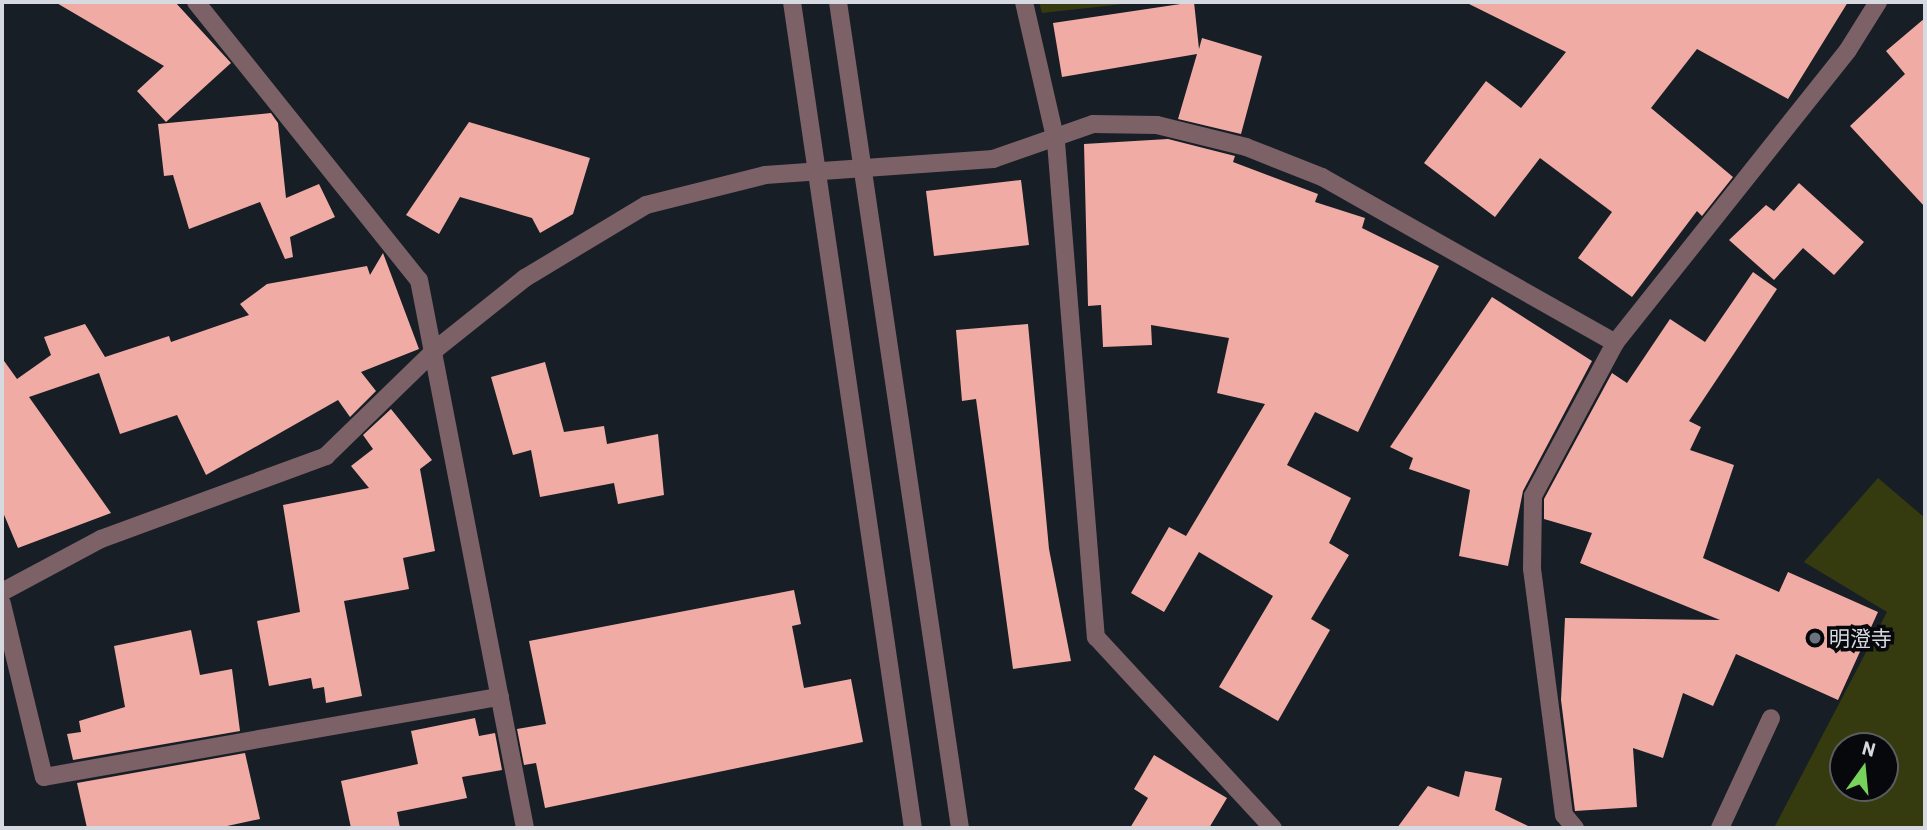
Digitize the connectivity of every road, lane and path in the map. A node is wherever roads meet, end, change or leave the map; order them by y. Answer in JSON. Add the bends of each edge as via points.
{"nodes":[{"id":1,"x":196,"y":2,"type":"edge"},
{"id":2,"x":792,"y":2,"type":"edge"},
{"id":3,"x":838,"y":2,"type":"edge"},
{"id":4,"x":1024,"y":2,"type":"edge"},
{"id":5,"x":1878,"y":2,"type":"edge"},
{"id":6,"x":1056,"y":142,"type":"junction"},
{"id":7,"x":862,"y":172,"type":"junction"},
{"id":8,"x":816,"y":174,"type":"junction"},
{"id":9,"x":1615,"y":343,"type":"junction"},
{"id":10,"x":436,"y":349,"type":"junction"},
{"id":11,"x":2,"y":592,"type":"edge"},
{"id":12,"x":2,"y":604,"type":"edge"},
{"id":13,"x":500,"y":697,"type":"junction"},
{"id":14,"x":1771,"y":718,"type":"dead end"},
{"id":15,"x":525,"y":828,"type":"edge"},
{"id":16,"x":913,"y":828,"type":"edge"},
{"id":17,"x":961,"y":828,"type":"edge"},
{"id":18,"x":1273,"y":828,"type":"edge"},
{"id":19,"x":1575,"y":828,"type":"edge"},
{"id":20,"x":1720,"y":828,"type":"edge"}],
"edges":[{"from":1,"to":10,"type":"street","via":[[419,280]]},
{"from":2,"to":8,"type":"street"},
{"from":3,"to":7,"type":"street"},
{"from":4,"to":6,"type":"street"},
{"from":5,"to":9,"type":"street","via":[[1848,50]]},
{"from":6,"to":7,"type":"street","via":[[993,159]]},
{"from":6,"to":9,"type":"street","via":[[1093,124],[1157,125],[1246,147],[1322,177]]},
{"from":6,"to":18,"type":"street","via":[[1096,636]]},
{"from":7,"to":8,"type":"street"},
{"from":7,"to":17,"type":"street"},
{"from":8,"to":10,"type":"street","via":[[765,175],[646,205],[524,278]]},
{"from":8,"to":16,"type":"street"},
{"from":9,"to":19,"type":"street","via":[[1533,496],[1531,569],[1563,815]]},
{"from":10,"to":11,"type":"street","via":[[326,456],[101,539]]},
{"from":10,"to":13,"type":"street"},
{"from":12,"to":13,"type":"street","via":[[44,777]]},
{"from":13,"to":15,"type":"street"},
{"from":14,"to":20,"type":"street"}]}
